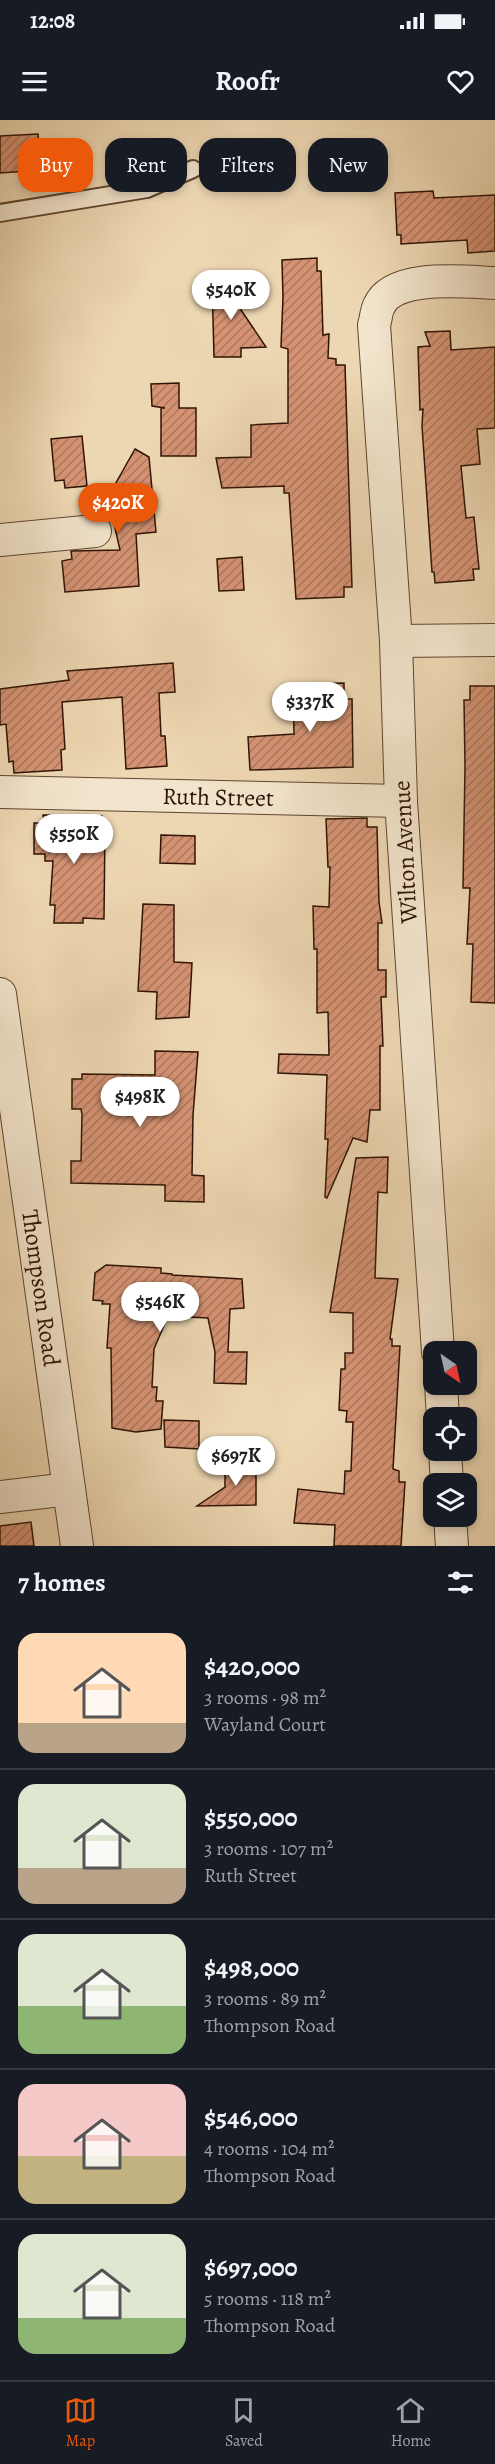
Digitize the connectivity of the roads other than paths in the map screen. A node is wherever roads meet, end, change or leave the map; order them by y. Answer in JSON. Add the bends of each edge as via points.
{"nodes":[{"id":1,"x":193,"y":169,"type":"dead end"},
{"id":2,"x":0,"y":213,"type":"edge"},
{"id":3,"x":495,"y":283,"type":"edge"},
{"id":4,"x":95,"y":531,"type":"dead end"},
{"id":5,"x":0,"y":540,"type":"edge"},
{"id":6,"x":495,"y":640,"type":"edge"},
{"id":7,"x":396,"y":642,"type":"junction"},
{"id":8,"x":0,"y":792,"type":"edge"},
{"id":9,"x":401,"y":801,"type":"junction"},
{"id":10,"x":0,"y":994,"type":"edge"},
{"id":11,"x":437,"y":1341,"type":"edge"},
{"id":12,"x":69,"y":1489,"type":"junction"},
{"id":13,"x":0,"y":1497,"type":"edge"},
{"id":14,"x":451,"y":1527,"type":"edge"},
{"id":15,"x":77,"y":1546,"type":"edge"},
{"id":16,"x":452,"y":1546,"type":"edge"}],
"edges":[{"from":1,"to":2,"type":"lane","via":[[147,189]]},
{"from":3,"to":7,"type":"street","name":"Wilton Avenue","via":[[427,282],[406,286],[379,305],[374,325],[375,352]]},
{"from":4,"to":5,"type":"street"},
{"from":6,"to":7,"type":"street"},
{"from":7,"to":9,"type":"street","name":"Wilton Avenue"},
{"from":8,"to":9,"type":"street","name":"Ruth Street"},
{"from":9,"to":11,"type":"street","name":"Wilton Avenue"},
{"from":10,"to":12,"type":"street","name":"Thompson Road"},
{"from":12,"to":13,"type":"street"},
{"from":12,"to":15,"type":"street","name":"Thompson Road"},
{"from":14,"to":16,"type":"street"}]}
